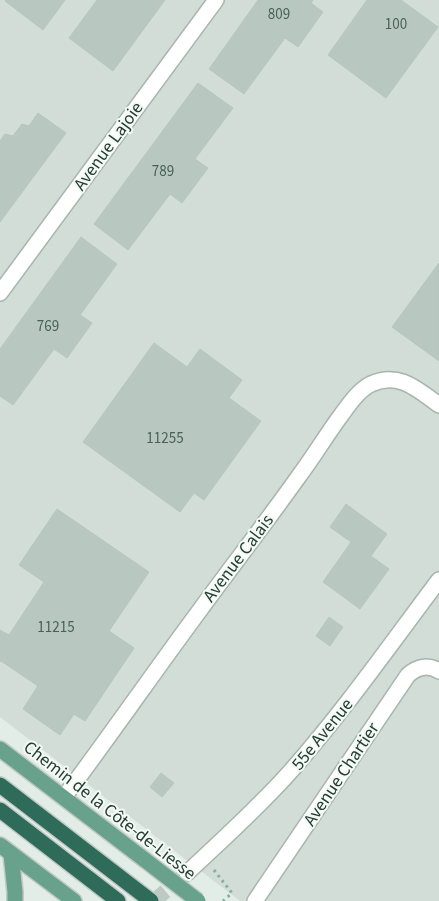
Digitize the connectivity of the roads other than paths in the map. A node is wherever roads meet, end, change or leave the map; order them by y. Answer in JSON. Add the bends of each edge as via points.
{"nodes":[{"id":1,"x":216,"y":0,"type":"edge"},
{"id":2,"x":0,"y":293,"type":"edge"},
{"id":3,"x":439,"y":405,"type":"edge"},
{"id":4,"x":439,"y":580,"type":"edge"},
{"id":5,"x":439,"y":671,"type":"edge"},
{"id":6,"x":0,"y":748,"type":"edge"},
{"id":7,"x":0,"y":785,"type":"edge"},
{"id":8,"x":64,"y":798,"type":"junction"},
{"id":9,"x":0,"y":810,"type":"edge"},
{"id":10,"x":6,"y":849,"type":"edge"},
{"id":11,"x":187,"y":873,"type":"tunnel mouth"},
{"id":12,"x":15,"y":901,"type":"edge"},
{"id":13,"x":74,"y":901,"type":"edge"},
{"id":14,"x":118,"y":901,"type":"edge"},
{"id":15,"x":151,"y":901,"type":"edge"},
{"id":16,"x":198,"y":901,"type":"edge"},
{"id":17,"x":255,"y":901,"type":"edge"}],
"edges":[{"from":1,"to":2,"type":"street","name":"Avenue Lajoie"},
{"from":3,"to":8,"type":"street","name":"Avenue Calais","via":[[403,381],[381,380],[361,391]]},
{"from":4,"to":11,"type":"street","name":"55e Avenue","via":[[312,747],[258,806]]},
{"from":5,"to":17,"type":"street","name":"Avenue Chartier","via":[[422,667],[408,675]]},
{"from":6,"to":8,"type":"main road","name":"Chemin de la Côte-de-Liesse"},
{"from":7,"to":15,"type":"highway"},
{"from":8,"to":16,"type":"main road","name":"Chemin de la Côte-de-Liesse","bridge":true},
{"from":9,"to":14,"type":"highway"},
{"from":10,"to":12,"type":"main road"},
{"from":10,"to":13,"type":"main road"}]}
